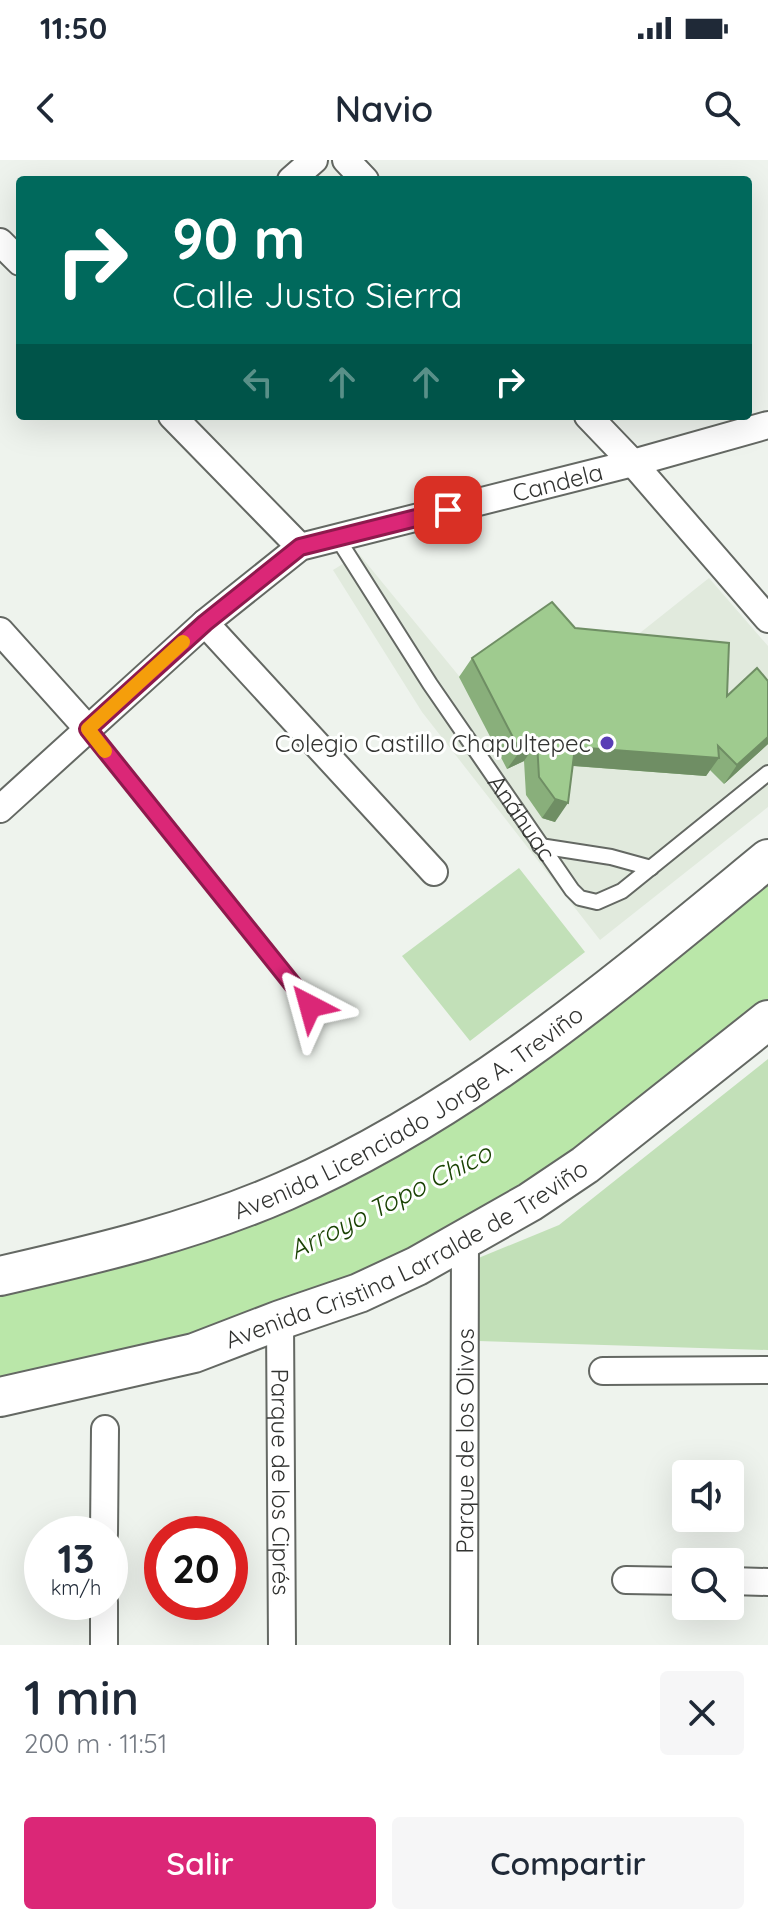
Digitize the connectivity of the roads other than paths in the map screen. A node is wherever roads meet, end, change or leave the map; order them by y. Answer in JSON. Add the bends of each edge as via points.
{"nodes":[{"id":1,"x":314,"y":160,"type":"edge"},
{"id":2,"x":346,"y":160,"type":"edge"},
{"id":3,"x":296,"y":176,"type":"edge"},
{"id":4,"x":361,"y":176,"type":"edge"},
{"id":5,"x":0,"y":242,"type":"edge"},
{"id":6,"x":16,"y":258,"type":"edge"},
{"id":7,"x":176,"y":420,"type":"edge"},
{"id":8,"x":592,"y":420,"type":"edge"},
{"id":9,"x":768,"y":425,"type":"edge"},
{"id":10,"x":633,"y":463,"type":"junction"},
{"id":11,"x":338,"y":539,"type":"junction"},
{"id":12,"x":300,"y":547,"type":"junction"},
{"id":13,"x":768,"y":619,"type":"edge"},
{"id":14,"x":205,"y":623,"type":"junction"},
{"id":15,"x":0,"y":631,"type":"edge"},
{"id":16,"x":88,"y":729,"type":"junction"},
{"id":17,"x":768,"y":773,"type":"edge"},
{"id":18,"x":0,"y":809,"type":"edge"},
{"id":19,"x":540,"y":846,"type":"junction"},
{"id":20,"x":768,"y":859,"type":"edge"},
{"id":21,"x":651,"y":868,"type":"junction"},
{"id":22,"x":434,"y":872,"type":"dead end"},
{"id":23,"x":310,"y":1006,"type":"dead end"},
{"id":24,"x":768,"y":1020,"type":"edge"},
{"id":25,"x":465,"y":1237,"type":"junction"},
{"id":26,"x":0,"y":1276,"type":"edge"},
{"id":27,"x":280,"y":1320,"type":"junction"},
{"id":28,"x":768,"y":1370,"type":"edge"},
{"id":29,"x":603,"y":1371,"type":"dead end"},
{"id":30,"x":0,"y":1397,"type":"edge"},
{"id":31,"x":105,"y":1429,"type":"dead end"},
{"id":32,"x":104,"y":1516,"type":"edge"},
{"id":33,"x":626,"y":1580,"type":"dead end"},
{"id":34,"x":672,"y":1581,"type":"edge"},
{"id":35,"x":744,"y":1581,"type":"edge"},
{"id":36,"x":768,"y":1582,"type":"edge"},
{"id":37,"x":104,"y":1620,"type":"edge"},
{"id":38,"x":104,"y":1645,"type":"edge"},
{"id":39,"x":282,"y":1645,"type":"edge"},
{"id":40,"x":464,"y":1645,"type":"edge"}],
"edges":[{"from":1,"to":3,"type":"street"},
{"from":2,"to":4,"type":"street"},
{"from":5,"to":6,"type":"street"},
{"from":7,"to":12,"type":"street"},
{"from":8,"to":10,"type":"street"},
{"from":9,"to":10,"type":"street","name":"Candela"},
{"from":10,"to":11,"type":"street","name":"Candela"},
{"from":10,"to":13,"type":"street"},
{"from":11,"to":12,"type":"street","name":"Candela"},
{"from":11,"to":19,"type":"lane","name":"Anáhuac"},
{"from":12,"to":14,"type":"street"},
{"from":14,"to":16,"type":"street"},
{"from":14,"to":22,"type":"street"},
{"from":15,"to":16,"type":"street"},
{"from":16,"to":18,"type":"street"},
{"from":16,"to":23,"type":"lane"},
{"from":17,"to":21,"type":"lane","name":"Anáhuac"},
{"from":19,"to":21,"type":"lane"},
{"from":19,"to":21,"type":"lane","name":"Anáhuac","via":[[572,890],[597,902]]},
{"from":20,"to":26,"type":"main road","name":"Avenida Licenciado Jorge A. Treviño","via":[[541,1040],[447,1105],[365,1151],[284,1191],[195,1225]]},
{"from":24,"to":25,"type":"main road","name":"Avenida Cristina Larralde de Treviño","via":[[585,1165]]},
{"from":25,"to":27,"type":"main road","name":"Avenida Cristina Larralde de Treviño","via":[[359,1293]]},
{"from":25,"to":40,"type":"street","name":"Parque de los Olivos"},
{"from":27,"to":30,"type":"main road","name":"Avenida Cristina Larralde de Treviño","via":[[194,1353]]},
{"from":27,"to":39,"type":"street","name":"Parque de los Ciprés"},
{"from":28,"to":29,"type":"street"},
{"from":31,"to":32,"type":"street"},
{"from":33,"to":34,"type":"street"},
{"from":35,"to":36,"type":"street"},
{"from":37,"to":38,"type":"street"}]}
